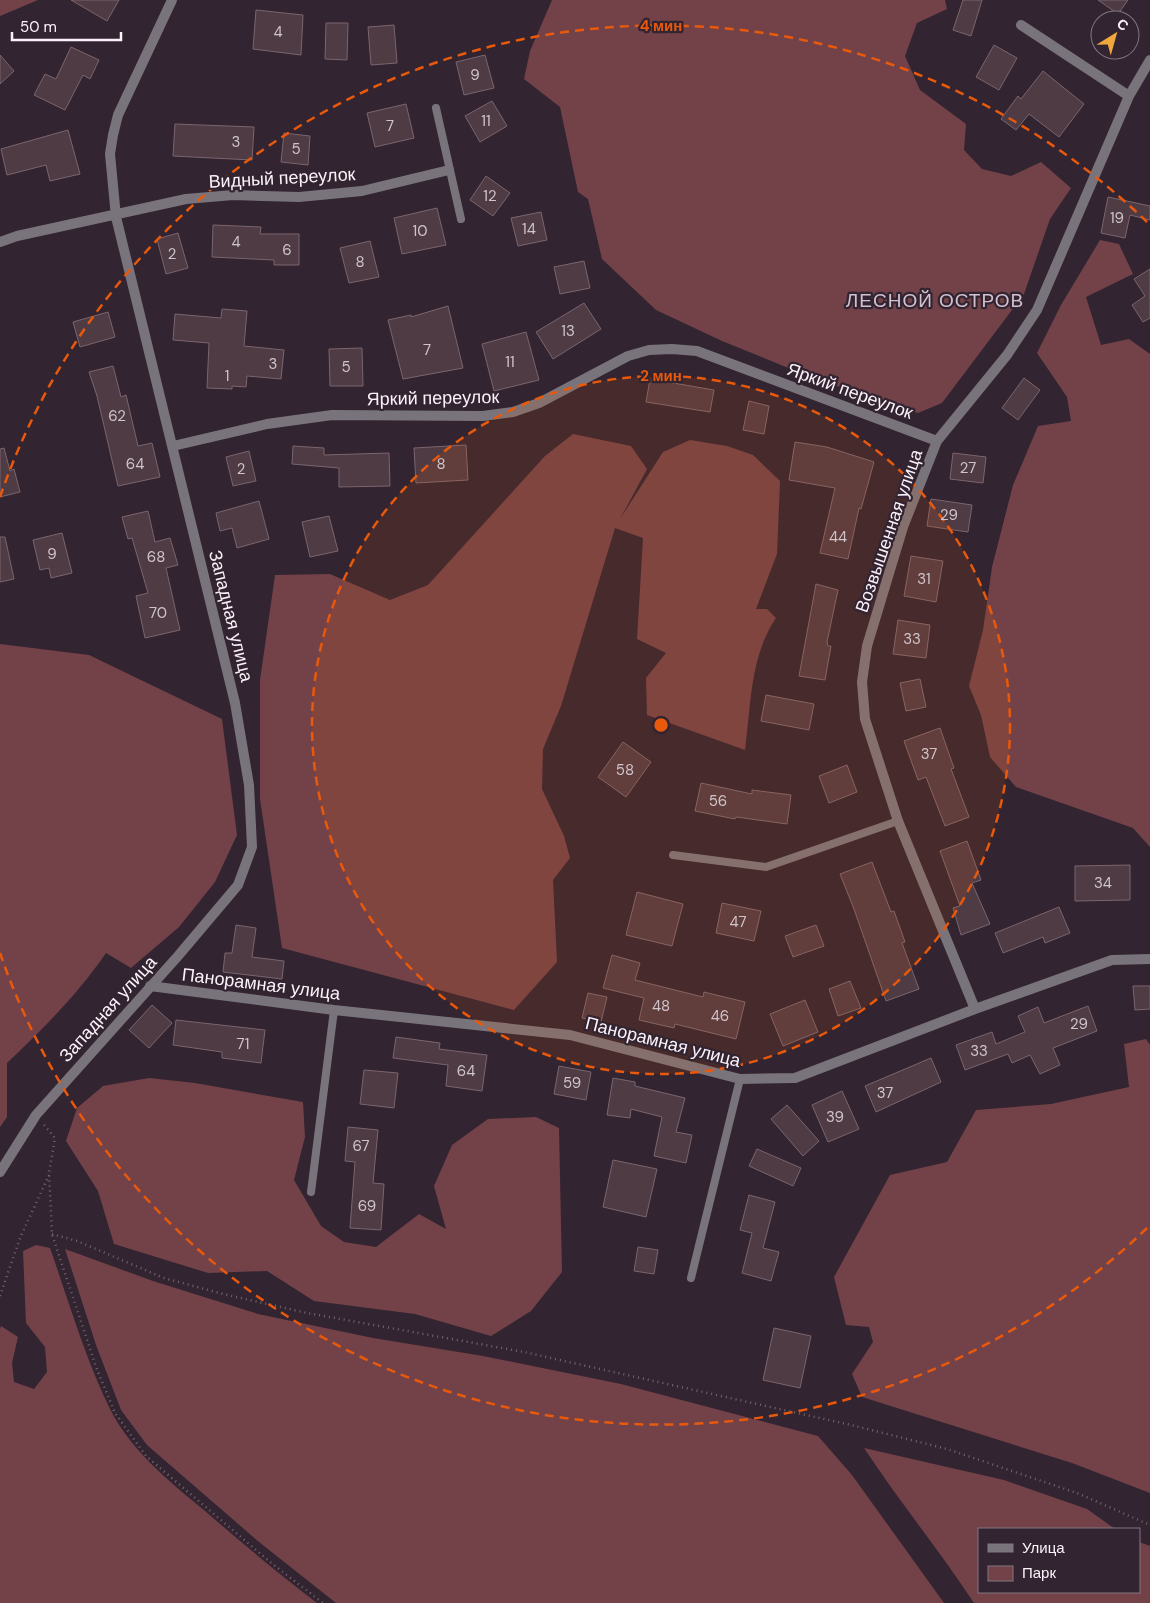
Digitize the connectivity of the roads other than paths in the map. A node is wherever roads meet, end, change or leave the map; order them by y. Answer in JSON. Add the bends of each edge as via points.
{"nodes":[{"id":1,"x":172,"y":0,"type":"edge"},
{"id":2,"x":1021,"y":25,"type":"dead end"},
{"id":3,"x":1150,"y":60,"type":"edge"},
{"id":4,"x":1129,"y":96,"type":"junction"},
{"id":5,"x":436,"y":108,"type":"dead end"},
{"id":6,"x":449,"y":170,"type":"junction"},
{"id":7,"x":116,"y":216,"type":"junction"},
{"id":8,"x":461,"y":219,"type":"dead end"},
{"id":9,"x":0,"y":242,"type":"edge"},
{"id":10,"x":937,"y":441,"type":"junction"},
{"id":11,"x":173,"y":446,"type":"junction"},
{"id":12,"x":898,"y":821,"type":"junction"},
{"id":13,"x":673,"y":855,"type":"dead end"},
{"id":14,"x":1150,"y":959,"type":"edge"},
{"id":15,"x":150,"y":986,"type":"junction"},
{"id":16,"x":975,"y":1009,"type":"junction"},
{"id":17,"x":334,"y":1010,"type":"junction"},
{"id":18,"x":740,"y":1079,"type":"junction"},
{"id":19,"x":0,"y":1172,"type":"edge"},
{"id":20,"x":311,"y":1192,"type":"dead end"},
{"id":21,"x":692,"y":1278,"type":"dead end"}],
"edges":[{"from":1,"to":7,"type":"street","name":"Западная улица","via":[[118,115],[110,154]]},
{"from":2,"to":4,"type":"street"},
{"from":3,"to":4,"type":"street","name":"Возвышенная улица"},
{"from":4,"to":10,"type":"street","name":"Возвышенная улица","via":[[1037,310],[1007,355]]},
{"from":5,"to":6,"type":"lane"},
{"from":6,"to":7,"type":"street","name":"Видный переулок","via":[[362,191],[300,197],[212,196]]},
{"from":6,"to":8,"type":"lane"},
{"from":7,"to":9,"type":"street","name":"Видный переулок"},
{"from":7,"to":11,"type":"street","name":"Западная улица"},
{"from":10,"to":11,"type":"street","name":"Яркий переулок","via":[[696,352],[672,348],[628,356],[539,404],[513,412],[483,416],[332,415],[267,424]]},
{"from":10,"to":12,"type":"street","name":"Возвышенная улица","via":[[903,527],[868,646],[862,682],[865,719]]},
{"from":11,"to":15,"type":"street","name":"Западная улица","via":[[235,703],[249,785],[252,847],[238,885]]},
{"from":12,"to":13,"type":"lane","via":[[766,868]]},
{"from":12,"to":16,"type":"street","name":"Возвышенная улица"},
{"from":14,"to":16,"type":"street","name":"Панорамная улица","via":[[1112,960]]},
{"from":15,"to":17,"type":"street","name":"Панорамная улица"},
{"from":15,"to":19,"type":"street","name":"Западная улица","via":[[36,1115]]},
{"from":16,"to":18,"type":"street","name":"Панорамная улица","via":[[795,1078]]},
{"from":17,"to":18,"type":"street","name":"Панорамная улица","via":[[570,1035]]},
{"from":17,"to":20,"type":"lane"},
{"from":18,"to":21,"type":"lane"}]}
